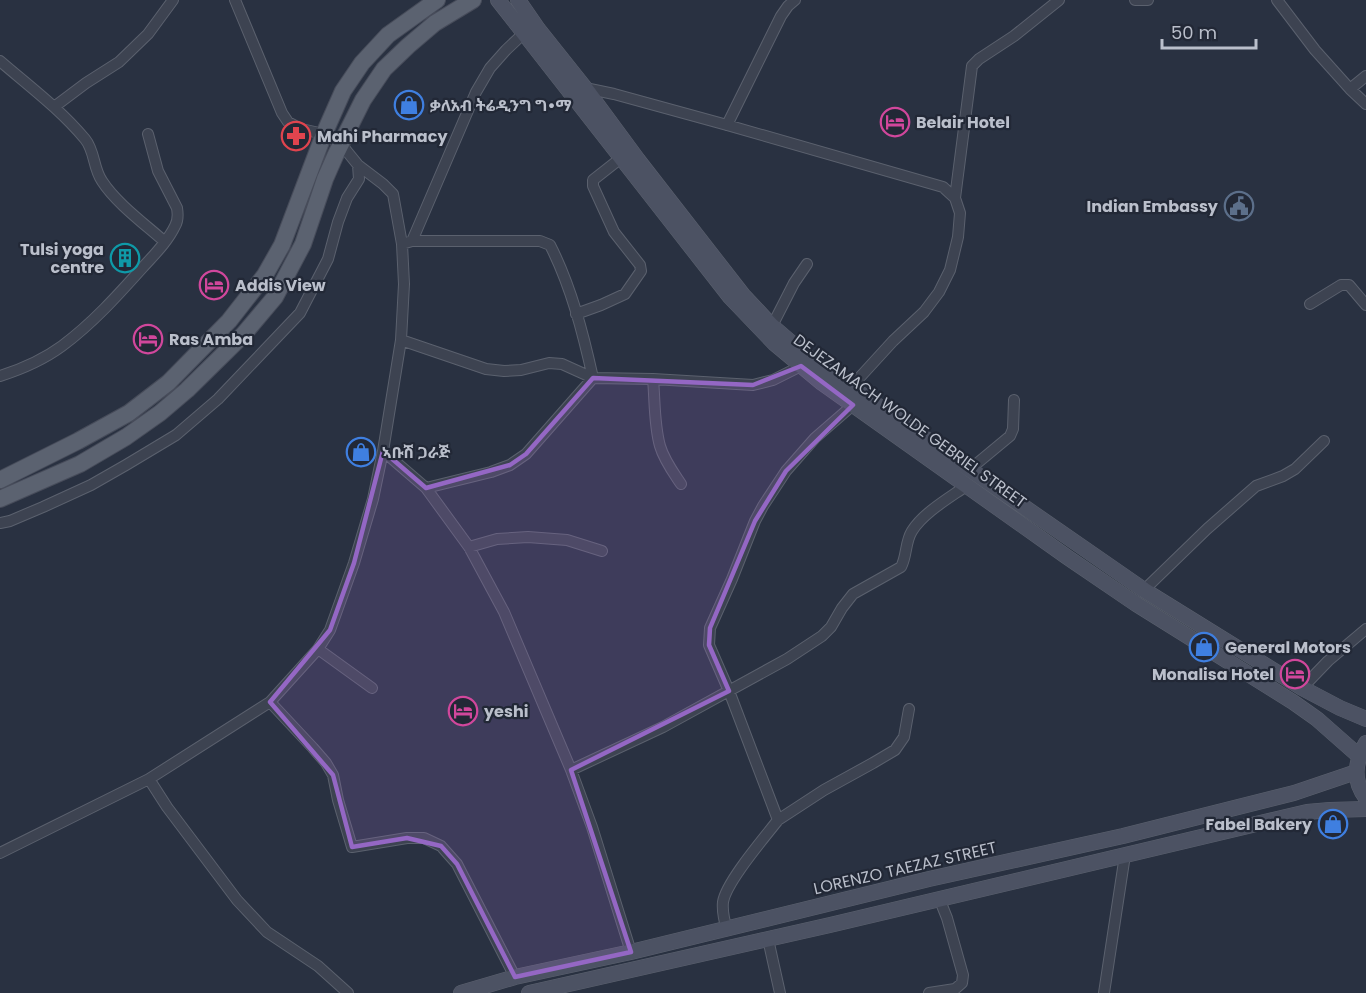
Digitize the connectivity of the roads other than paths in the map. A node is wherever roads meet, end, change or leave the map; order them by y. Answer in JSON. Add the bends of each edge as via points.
{"nodes":[{"id":1,"x":173,"y":0,"type":"edge"},
{"id":2,"x":235,"y":0,"type":"edge"},
{"id":3,"x":436,"y":0,"type":"edge"},
{"id":4,"x":473,"y":0,"type":"edge"},
{"id":5,"x":498,"y":0,"type":"edge"},
{"id":6,"x":518,"y":0,"type":"edge"},
{"id":7,"x":795,"y":0,"type":"edge"},
{"id":8,"x":1059,"y":0,"type":"edge"},
{"id":9,"x":1135,"y":0,"type":"edge"},
{"id":10,"x":1148,"y":0,"type":"edge"},
{"id":11,"x":1282,"y":2,"type":"edge"},
{"id":12,"x":524,"y":33,"type":"junction"},
{"id":13,"x":0,"y":61,"type":"edge"},
{"id":14,"x":1366,"y":76,"type":"edge"},
{"id":15,"x":585,"y":88,"type":"junction"},
{"id":16,"x":1350,"y":89,"type":"junction"},
{"id":17,"x":1366,"y":104,"type":"edge"},
{"id":18,"x":54,"y":107,"type":"junction"},
{"id":19,"x":726,"y":125,"type":"junction"},
{"id":20,"x":148,"y":134,"type":"dead end"},
{"id":21,"x":324,"y":134,"type":"junction"},
{"id":22,"x":341,"y":144,"type":"junction"},
{"id":23,"x":621,"y":158,"type":"junction"},
{"id":24,"x":358,"y":165,"type":"junction"},
{"id":25,"x":955,"y":198,"type":"junction"},
{"id":26,"x":165,"y":242,"type":"junction"},
{"id":27,"x":407,"y":243,"type":"junction"},
{"id":28,"x":807,"y":264,"type":"dead end"},
{"id":29,"x":1310,"y":304,"type":"dead end"},
{"id":30,"x":1366,"y":305,"type":"edge"},
{"id":31,"x":576,"y":314,"type":"junction"},
{"id":32,"x":772,"y":326,"type":"junction"},
{"id":33,"x":401,"y":340,"type":"junction"},
{"id":34,"x":801,"y":366,"type":"junction"},
{"id":35,"x":0,"y":376,"type":"edge"},
{"id":36,"x":593,"y":378,"type":"junction"},
{"id":37,"x":653,"y":379,"type":"junction"},
{"id":38,"x":850,"y":387,"type":"junction"},
{"id":39,"x":1014,"y":400,"type":"dead end"},
{"id":40,"x":854,"y":405,"type":"junction"},
{"id":41,"x":1324,"y":441,"type":"dead end"},
{"id":42,"x":383,"y":451,"type":"junction"},
{"id":43,"x":969,"y":470,"type":"junction"},
{"id":44,"x":0,"y":480,"type":"edge"},
{"id":45,"x":681,"y":484,"type":"dead end"},
{"id":46,"x":966,"y":486,"type":"junction"},
{"id":47,"x":426,"y":488,"type":"junction"},
{"id":48,"x":0,"y":499,"type":"edge"},
{"id":49,"x":0,"y":523,"type":"edge"},
{"id":50,"x":469,"y":547,"type":"junction"},
{"id":51,"x":602,"y":551,"type":"dead end"},
{"id":52,"x":1144,"y":590,"type":"junction"},
{"id":53,"x":1366,"y":629,"type":"edge"},
{"id":54,"x":318,"y":649,"type":"junction"},
{"id":55,"x":372,"y":688,"type":"dead end"},
{"id":56,"x":1302,"y":688,"type":"junction"},
{"id":57,"x":729,"y":691,"type":"junction"},
{"id":58,"x":270,"y":702,"type":"junction"},
{"id":59,"x":909,"y":709,"type":"dead end"},
{"id":60,"x":1366,"y":719,"type":"edge"},
{"id":61,"x":1362,"y":750,"type":"edge"},
{"id":62,"x":571,"y":770,"type":"junction"},
{"id":63,"x":1356,"y":772,"type":"junction"},
{"id":64,"x":149,"y":779,"type":"junction"},
{"id":65,"x":1366,"y":798,"type":"edge"},
{"id":66,"x":1366,"y":809,"type":"edge"},
{"id":67,"x":778,"y":820,"type":"junction"},
{"id":68,"x":0,"y":853,"type":"edge"},
{"id":69,"x":1125,"y":855,"type":"junction"},
{"id":70,"x":939,"y":898,"type":"junction"},
{"id":71,"x":826,"y":905,"type":"junction"},
{"id":72,"x":830,"y":925,"type":"junction"},
{"id":73,"x":727,"y":930,"type":"junction"},
{"id":74,"x":768,"y":939,"type":"junction"},
{"id":75,"x":631,"y":952,"type":"junction"},
{"id":76,"x":515,"y":977,"type":"junction"},
{"id":77,"x":348,"y":993,"type":"edge"},
{"id":78,"x":461,"y":993,"type":"edge"},
{"id":79,"x":530,"y":993,"type":"edge"},
{"id":80,"x":780,"y":993,"type":"edge"},
{"id":81,"x":929,"y":993,"type":"edge"},
{"id":82,"x":1104,"y":993,"type":"edge"}],
"edges":[{"from":1,"to":18,"type":"street","via":[[148,34],[119,62]]},
{"from":2,"to":21,"type":"street","via":[[282,113],[288,122],[301,129]]},
{"from":3,"to":21,"type":"main road","via":[[388,35],[362,63],[343,91]]},
{"from":4,"to":22,"type":"main road","via":[[435,23],[384,69]]},
{"from":5,"to":12,"type":"main road","name":"DEJEZAMACH WOLDE GEBRIEL STREET"},
{"from":6,"to":15,"type":"main road","name":"DEJEZAMACH WOLDE GEBRIEL STREET"},
{"from":7,"to":19,"type":"street","via":[[781,16]]},
{"from":8,"to":25,"type":"street","via":[[972,66]]},
{"from":9,"to":10,"type":"street"},
{"from":11,"to":16,"type":"street","via":[[1314,50]]},
{"from":12,"to":23,"type":"main road","name":"DEJEZAMACH WOLDE GEBRIEL STREET"},
{"from":12,"to":27,"type":"street","via":[[490,68],[476,92]]},
{"from":13,"to":18,"type":"street"},
{"from":14,"to":16,"type":"street"},
{"from":15,"to":19,"type":"street"},
{"from":15,"to":32,"type":"main road","name":"DEJEZAMACH WOLDE GEBRIEL STREET","via":[[743,295]]},
{"from":16,"to":17,"type":"street"},
{"from":18,"to":26,"type":"street","via":[[86,140],[102,181]]},
{"from":19,"to":25,"type":"street","via":[[943,187]]},
{"from":20,"to":26,"type":"street","via":[[158,171],[178,214],[176,226]]},
{"from":21,"to":22,"type":"street"},
{"from":21,"to":44,"type":"main road","via":[[282,245],[265,275],[229,321],[168,383],[129,412]]},
{"from":22,"to":24,"type":"street"},
{"from":22,"to":48,"type":"main road","via":[[303,244],[275,297],[243,335],[169,406],[126,437],[80,464]]},
{"from":23,"to":31,"type":"street","via":[[593,180],[593,186],[614,232],[641,272],[625,294]]},
{"from":23,"to":34,"type":"main road","name":"DEJEZAMACH WOLDE GEBRIEL STREET","via":[[730,297]]},
{"from":24,"to":27,"type":"street","via":[[393,194]]},
{"from":24,"to":49,"type":"street","via":[[358,179],[338,222],[328,259],[300,313],[218,399],[176,435],[91,485]]},
{"from":25,"to":38,"type":"street","via":[[960,213],[958,237],[950,270],[939,292]]},
{"from":26,"to":35,"type":"street","via":[[106,308],[61,347]]},
{"from":27,"to":31,"type":"street","via":[[550,245]]},
{"from":27,"to":33,"type":"street"},
{"from":28,"to":32,"type":"street"},
{"from":29,"to":30,"type":"street","via":[[1341,285],[1349,285]]},
{"from":31,"to":36,"type":"street"},
{"from":32,"to":38,"type":"main road","name":"DEJEZAMACH WOLDE GEBRIEL STREET"},
{"from":33,"to":36,"type":"street","via":[[486,369],[521,370],[562,364]]},
{"from":33,"to":42,"type":"street"},
{"from":34,"to":37,"type":"street","via":[[753,385]]},
{"from":34,"to":40,"type":"main road","name":"DEJEZAMACH WOLDE GEBRIEL STREET"},
{"from":36,"to":37,"type":"street"},
{"from":36,"to":47,"type":"street","via":[[526,454],[510,465]]},
{"from":37,"to":45,"type":"street","via":[[661,447]]},
{"from":38,"to":43,"type":"main road","name":"DEJEZAMACH WOLDE GEBRIEL STREET"},
{"from":39,"to":43,"type":"street","via":[[1010,436]]},
{"from":40,"to":46,"type":"main road","name":"DEJEZAMACH WOLDE GEBRIEL STREET"},
{"from":40,"to":57,"type":"street","via":[[815,438],[786,471],[755,521],[710,628],[710,645]]},
{"from":41,"to":52,"type":"street","via":[[1295,469],[1256,486]]},
{"from":42,"to":47,"type":"street"},
{"from":42,"to":54,"type":"street","via":[[354,563],[330,630]]},
{"from":43,"to":52,"type":"main road","name":"DEJEZAMACH WOLDE GEBRIEL STREET"},
{"from":46,"to":57,"type":"street","via":[[912,531],[901,567],[853,594],[822,636]]},
{"from":46,"to":61,"type":"main road","name":"DEJEZAMACH WOLDE GEBRIEL STREET","via":[[1136,604]]},
{"from":47,"to":50,"type":"street"},
{"from":50,"to":51,"type":"street","via":[[497,539],[528,537],[567,540]]},
{"from":50,"to":62,"type":"street","via":[[504,612]]},
{"from":52,"to":56,"type":"main road","name":"DEJEZAMACH WOLDE GEBRIEL STREET"},
{"from":53,"to":56,"type":"street"},
{"from":54,"to":55,"type":"street"},
{"from":54,"to":58,"type":"street"},
{"from":56,"to":60,"type":"main road","name":"DEJEZAMACH WOLDE GEBRIEL STREET"},
{"from":57,"to":62,"type":"street"},
{"from":57,"to":67,"type":"street"},
{"from":58,"to":64,"type":"street"},
{"from":58,"to":76,"type":"street","via":[[333,775],[352,847],[407,838],[424,838],[441,846],[457,864]]},
{"from":59,"to":67,"type":"street","via":[[904,737],[895,750]]},
{"from":61,"to":63,"type":"main road"},
{"from":62,"to":75,"type":"street"},
{"from":63,"to":65,"type":"main road"},
{"from":63,"to":71,"type":"main road","name":"LORENZO TAEZAZ STREET","via":[[1304,790],[1135,834]]},
{"from":64,"to":68,"type":"street"},
{"from":64,"to":77,"type":"street","via":[[237,900],[267,932],[318,966]]},
{"from":66,"to":69,"type":"main road","via":[[1307,812]]},
{"from":67,"to":73,"type":"street","via":[[733,880],[723,900]]},
{"from":69,"to":70,"type":"main road"},
{"from":69,"to":82,"type":"street"},
{"from":70,"to":72,"type":"main road"},
{"from":70,"to":81,"type":"street","via":[[963,975],[962,984],[955,989]]},
{"from":71,"to":72,"type":"main road"},
{"from":71,"to":73,"type":"main road","name":"LORENZO TAEZAZ STREET"},
{"from":72,"to":74,"type":"main road"},
{"from":73,"to":75,"type":"main road","name":"LORENZO TAEZAZ STREET"},
{"from":74,"to":79,"type":"main road"},
{"from":74,"to":80,"type":"street"},
{"from":75,"to":76,"type":"main road","name":"LORENZO TAEZAZ STREET"},
{"from":76,"to":78,"type":"main road","name":"LORENZO TAEZAZ STREET"}]}
